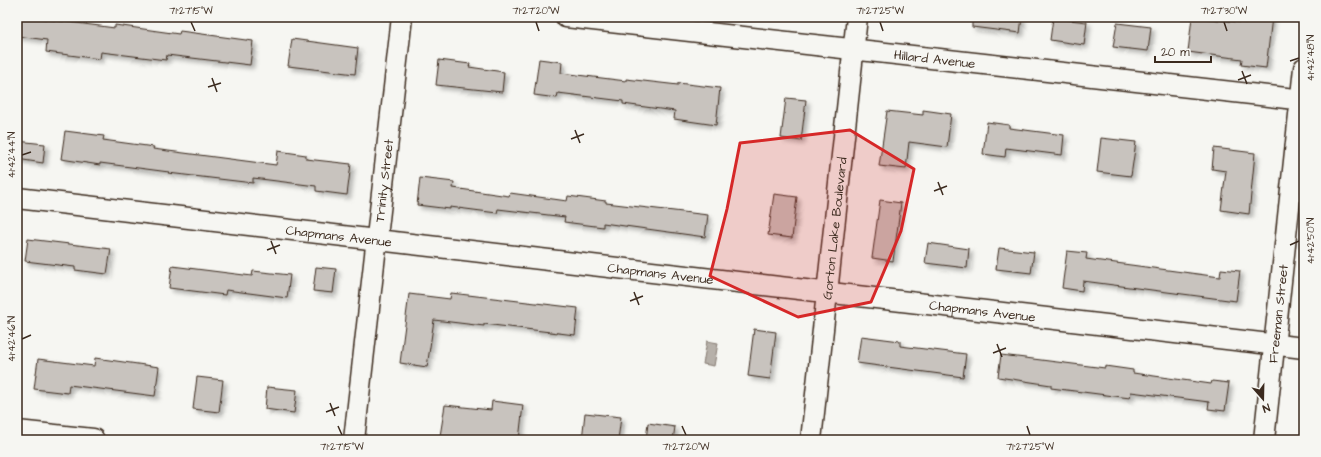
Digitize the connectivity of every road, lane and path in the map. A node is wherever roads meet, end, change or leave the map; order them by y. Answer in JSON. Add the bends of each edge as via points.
{"nodes":[{"id":1,"x":402,"y":17,"type":"edge"},
{"id":2,"x":566,"y":17,"type":"edge"},
{"id":3,"x":857,"y":17,"type":"edge"},
{"id":4,"x":853,"y":50,"type":"junction"},
{"id":5,"x":1304,"y":68,"type":"edge"},
{"id":6,"x":1302,"y":100,"type":"edge"},
{"id":7,"x":17,"y":198,"type":"edge"},
{"id":8,"x":377,"y":240,"type":"junction"},
{"id":9,"x":827,"y":292,"type":"junction"},
{"id":10,"x":1274,"y":345,"type":"junction"},
{"id":11,"x":1304,"y":348,"type":"edge"},
{"id":12,"x":17,"y":432,"type":"edge"},
{"id":13,"x":93,"y":440,"type":"edge"},
{"id":14,"x":354,"y":440,"type":"edge"},
{"id":15,"x":811,"y":440,"type":"edge"},
{"id":16,"x":1264,"y":440,"type":"edge"}],
"edges":[{"from":1,"to":8,"type":"street","name":"Trinity Street"},
{"from":2,"to":4,"type":"street","name":"Hillard Avenue"},
{"from":3,"to":4,"type":"street","name":"Gorton Lake Boulevard"},
{"from":4,"to":6,"type":"street","name":"Hillard Avenue"},
{"from":4,"to":9,"type":"street","name":"Gorton Lake Boulevard"},
{"from":5,"to":6,"type":"street","name":"Freeman Street"},
{"from":6,"to":10,"type":"street","name":"Freeman Street"},
{"from":7,"to":8,"type":"street","name":"Chapmans Avenue"},
{"from":8,"to":9,"type":"street","name":"Chapmans Avenue"},
{"from":8,"to":14,"type":"street","name":"Trinity Street"},
{"from":9,"to":10,"type":"street","name":"Chapmans Avenue"},
{"from":9,"to":15,"type":"street","name":"Gorton Lake Boulevard"},
{"from":10,"to":11,"type":"street","name":"Chapmans Avenue"},
{"from":10,"to":16,"type":"street","name":"Freeman Street"},
{"from":12,"to":13,"type":"main road"}]}
